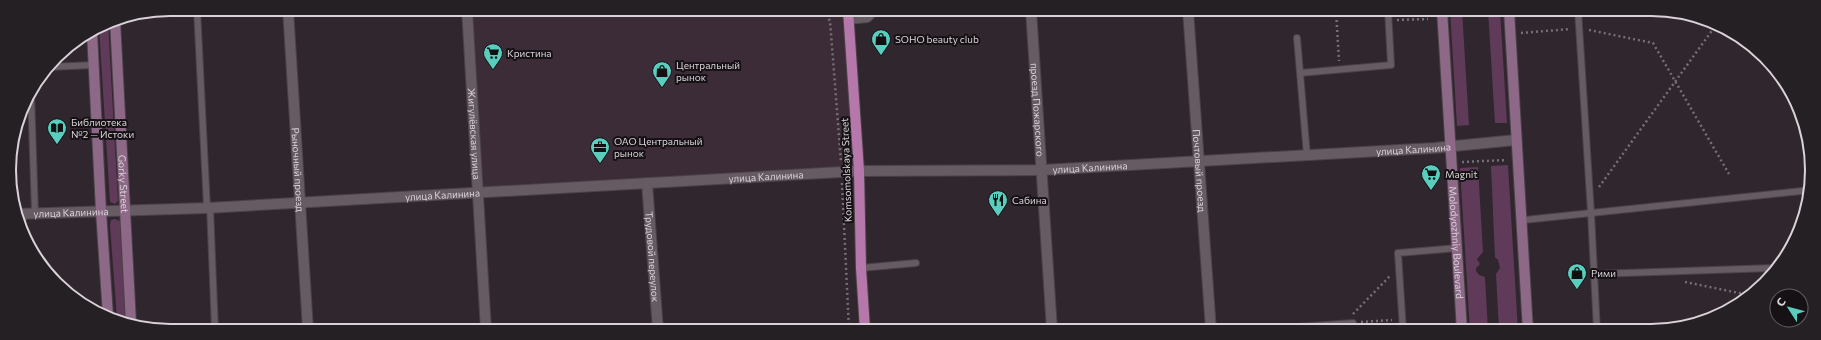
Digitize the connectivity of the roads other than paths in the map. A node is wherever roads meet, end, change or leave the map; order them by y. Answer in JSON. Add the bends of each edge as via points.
{"nodes":[{"id":1,"x":198,"y":16,"type":"edge"},
{"id":2,"x":288,"y":16,"type":"edge"},
{"id":3,"x":467,"y":16,"type":"edge"},
{"id":4,"x":849,"y":16,"type":"edge"},
{"id":5,"x":871,"y":16,"type":"edge"},
{"id":6,"x":1031,"y":16,"type":"edge"},
{"id":7,"x":1188,"y":16,"type":"edge"},
{"id":8,"x":1388,"y":16,"type":"edge"},
{"id":9,"x":1442,"y":16,"type":"edge"},
{"id":10,"x":1509,"y":16,"type":"edge"},
{"id":11,"x":1579,"y":16,"type":"edge"},
{"id":12,"x":849,"y":21,"type":"junction"},
{"id":13,"x":115,"y":26,"type":"edge"},
{"id":14,"x":92,"y":37,"type":"edge"},
{"id":15,"x":1297,"y":38,"type":"dead end"},
{"id":16,"x":94,"y":65,"type":"junction"},
{"id":17,"x":55,"y":67,"type":"edge"},
{"id":18,"x":1300,"y":72,"type":"junction"},
{"id":19,"x":31,"y":105,"type":"edge"},
{"id":20,"x":1516,"y":140,"type":"junction"},
{"id":21,"x":1451,"y":147,"type":"junction"},
{"id":22,"x":1307,"y":156,"type":"junction"},
{"id":23,"x":1199,"y":160,"type":"junction"},
{"id":24,"x":859,"y":170,"type":"junction"},
{"id":25,"x":1042,"y":170,"type":"junction"},
{"id":26,"x":647,"y":184,"type":"junction"},
{"id":27,"x":1804,"y":191,"type":"edge"},
{"id":28,"x":477,"y":193,"type":"junction"},
{"id":29,"x":299,"y":202,"type":"junction"},
{"id":30,"x":209,"y":207,"type":"junction"},
{"id":31,"x":101,"y":211,"type":"junction"},
{"id":32,"x":125,"y":211,"type":"junction"},
{"id":33,"x":1591,"y":213,"type":"junction"},
{"id":34,"x":26,"y":214,"type":"edge"},
{"id":35,"x":1523,"y":220,"type":"junction"},
{"id":36,"x":1457,"y":248,"type":"junction"},
{"id":37,"x":916,"y":263,"type":"dead end"},
{"id":38,"x":861,"y":268,"type":"junction"},
{"id":39,"x":1770,"y":268,"type":"edge"},
{"id":40,"x":1595,"y":274,"type":"junction"},
{"id":41,"x":108,"y":311,"type":"edge"},
{"id":42,"x":131,"y":319,"type":"edge"},
{"id":43,"x":215,"y":324,"type":"edge"},
{"id":44,"x":308,"y":324,"type":"edge"},
{"id":45,"x":486,"y":324,"type":"edge"},
{"id":46,"x":658,"y":324,"type":"edge"},
{"id":47,"x":865,"y":324,"type":"edge"},
{"id":48,"x":1052,"y":324,"type":"edge"},
{"id":49,"x":1211,"y":324,"type":"edge"},
{"id":50,"x":1331,"y":324,"type":"edge"},
{"id":51,"x":1353,"y":324,"type":"edge"},
{"id":52,"x":1402,"y":324,"type":"edge"},
{"id":53,"x":1462,"y":324,"type":"edge"},
{"id":54,"x":1528,"y":324,"type":"edge"},
{"id":55,"x":1597,"y":324,"type":"edge"}],
"edges":[{"from":1,"to":30,"type":"lane"},
{"from":2,"to":29,"type":"street","name":"Рыночный проезд"},
{"from":3,"to":28,"type":"street","name":"Жигулёвская улица"},
{"from":4,"to":12,"type":"main road","name":"Komsomolskaya Street"},
{"from":5,"to":12,"type":"lane","via":[[868,19]]},
{"from":6,"to":25,"type":"street","name":"проезд Пожарского"},
{"from":7,"to":23,"type":"street","name":"Почтовый проезд"},
{"from":8,"to":18,"type":"lane","via":[[1391,65]]},
{"from":9,"to":21,"type":"main road","name":"Molodyozhniy Boulevard"},
{"from":10,"to":20,"type":"main road"},
{"from":11,"to":33,"type":"lane"},
{"from":12,"to":24,"type":"main road","name":"Komsomolskaya Street"},
{"from":13,"to":32,"type":"main road","name":"Gorky Street"},
{"from":14,"to":16,"type":"main road"},
{"from":15,"to":18,"type":"lane"},
{"from":16,"to":17,"type":"lane"},
{"from":16,"to":31,"type":"main road"},
{"from":18,"to":22,"type":"lane"},
{"from":19,"to":34,"type":"lane"},
{"from":20,"to":21,"type":"street","name":"улица Калинина"},
{"from":20,"to":35,"type":"main road"},
{"from":21,"to":22,"type":"street","name":"улица Калинина"},
{"from":21,"to":36,"type":"main road","name":"Molodyozhniy Boulevard"},
{"from":22,"to":23,"type":"street","name":"улица Калинина"},
{"from":23,"to":25,"type":"street","name":"улица Калинина"},
{"from":23,"to":49,"type":"street","name":"Почтовый проезд"},
{"from":24,"to":25,"type":"street","name":"улица Калинина"},
{"from":24,"to":26,"type":"street","name":"улица Калинина"},
{"from":24,"to":38,"type":"main road","name":"Komsomolskaya Street"},
{"from":25,"to":48,"type":"street","name":"проезд Пожарского"},
{"from":26,"to":28,"type":"street","name":"улица Калинина"},
{"from":26,"to":46,"type":"street","name":"Трудовой переулок"},
{"from":27,"to":33,"type":"lane"},
{"from":28,"to":29,"type":"street","name":"улица Калинина"},
{"from":28,"to":45,"type":"street","name":"Жигулёвская улица"},
{"from":29,"to":30,"type":"street","name":"улица Калинина"},
{"from":29,"to":44,"type":"street","name":"Рыночный проезд"},
{"from":30,"to":32,"type":"street","name":"улица Калинина"},
{"from":30,"to":43,"type":"lane"},
{"from":31,"to":32,"type":"street","name":"улица Калинина"},
{"from":31,"to":34,"type":"street","name":"улица Калинина"},
{"from":31,"to":41,"type":"main road"},
{"from":32,"to":42,"type":"main road","name":"Gorky Street"},
{"from":33,"to":35,"type":"lane"},
{"from":33,"to":40,"type":"lane"},
{"from":35,"to":54,"type":"main road"},
{"from":36,"to":52,"type":"lane","via":[[1398,253]]},
{"from":36,"to":53,"type":"main road","name":"Molodyozhniy Boulevard"},
{"from":37,"to":38,"type":"lane"},
{"from":38,"to":47,"type":"main road","name":"Komsomolskaya Street"},
{"from":39,"to":40,"type":"lane"},
{"from":40,"to":55,"type":"lane"},
{"from":50,"to":51,"type":"lane"}]}
